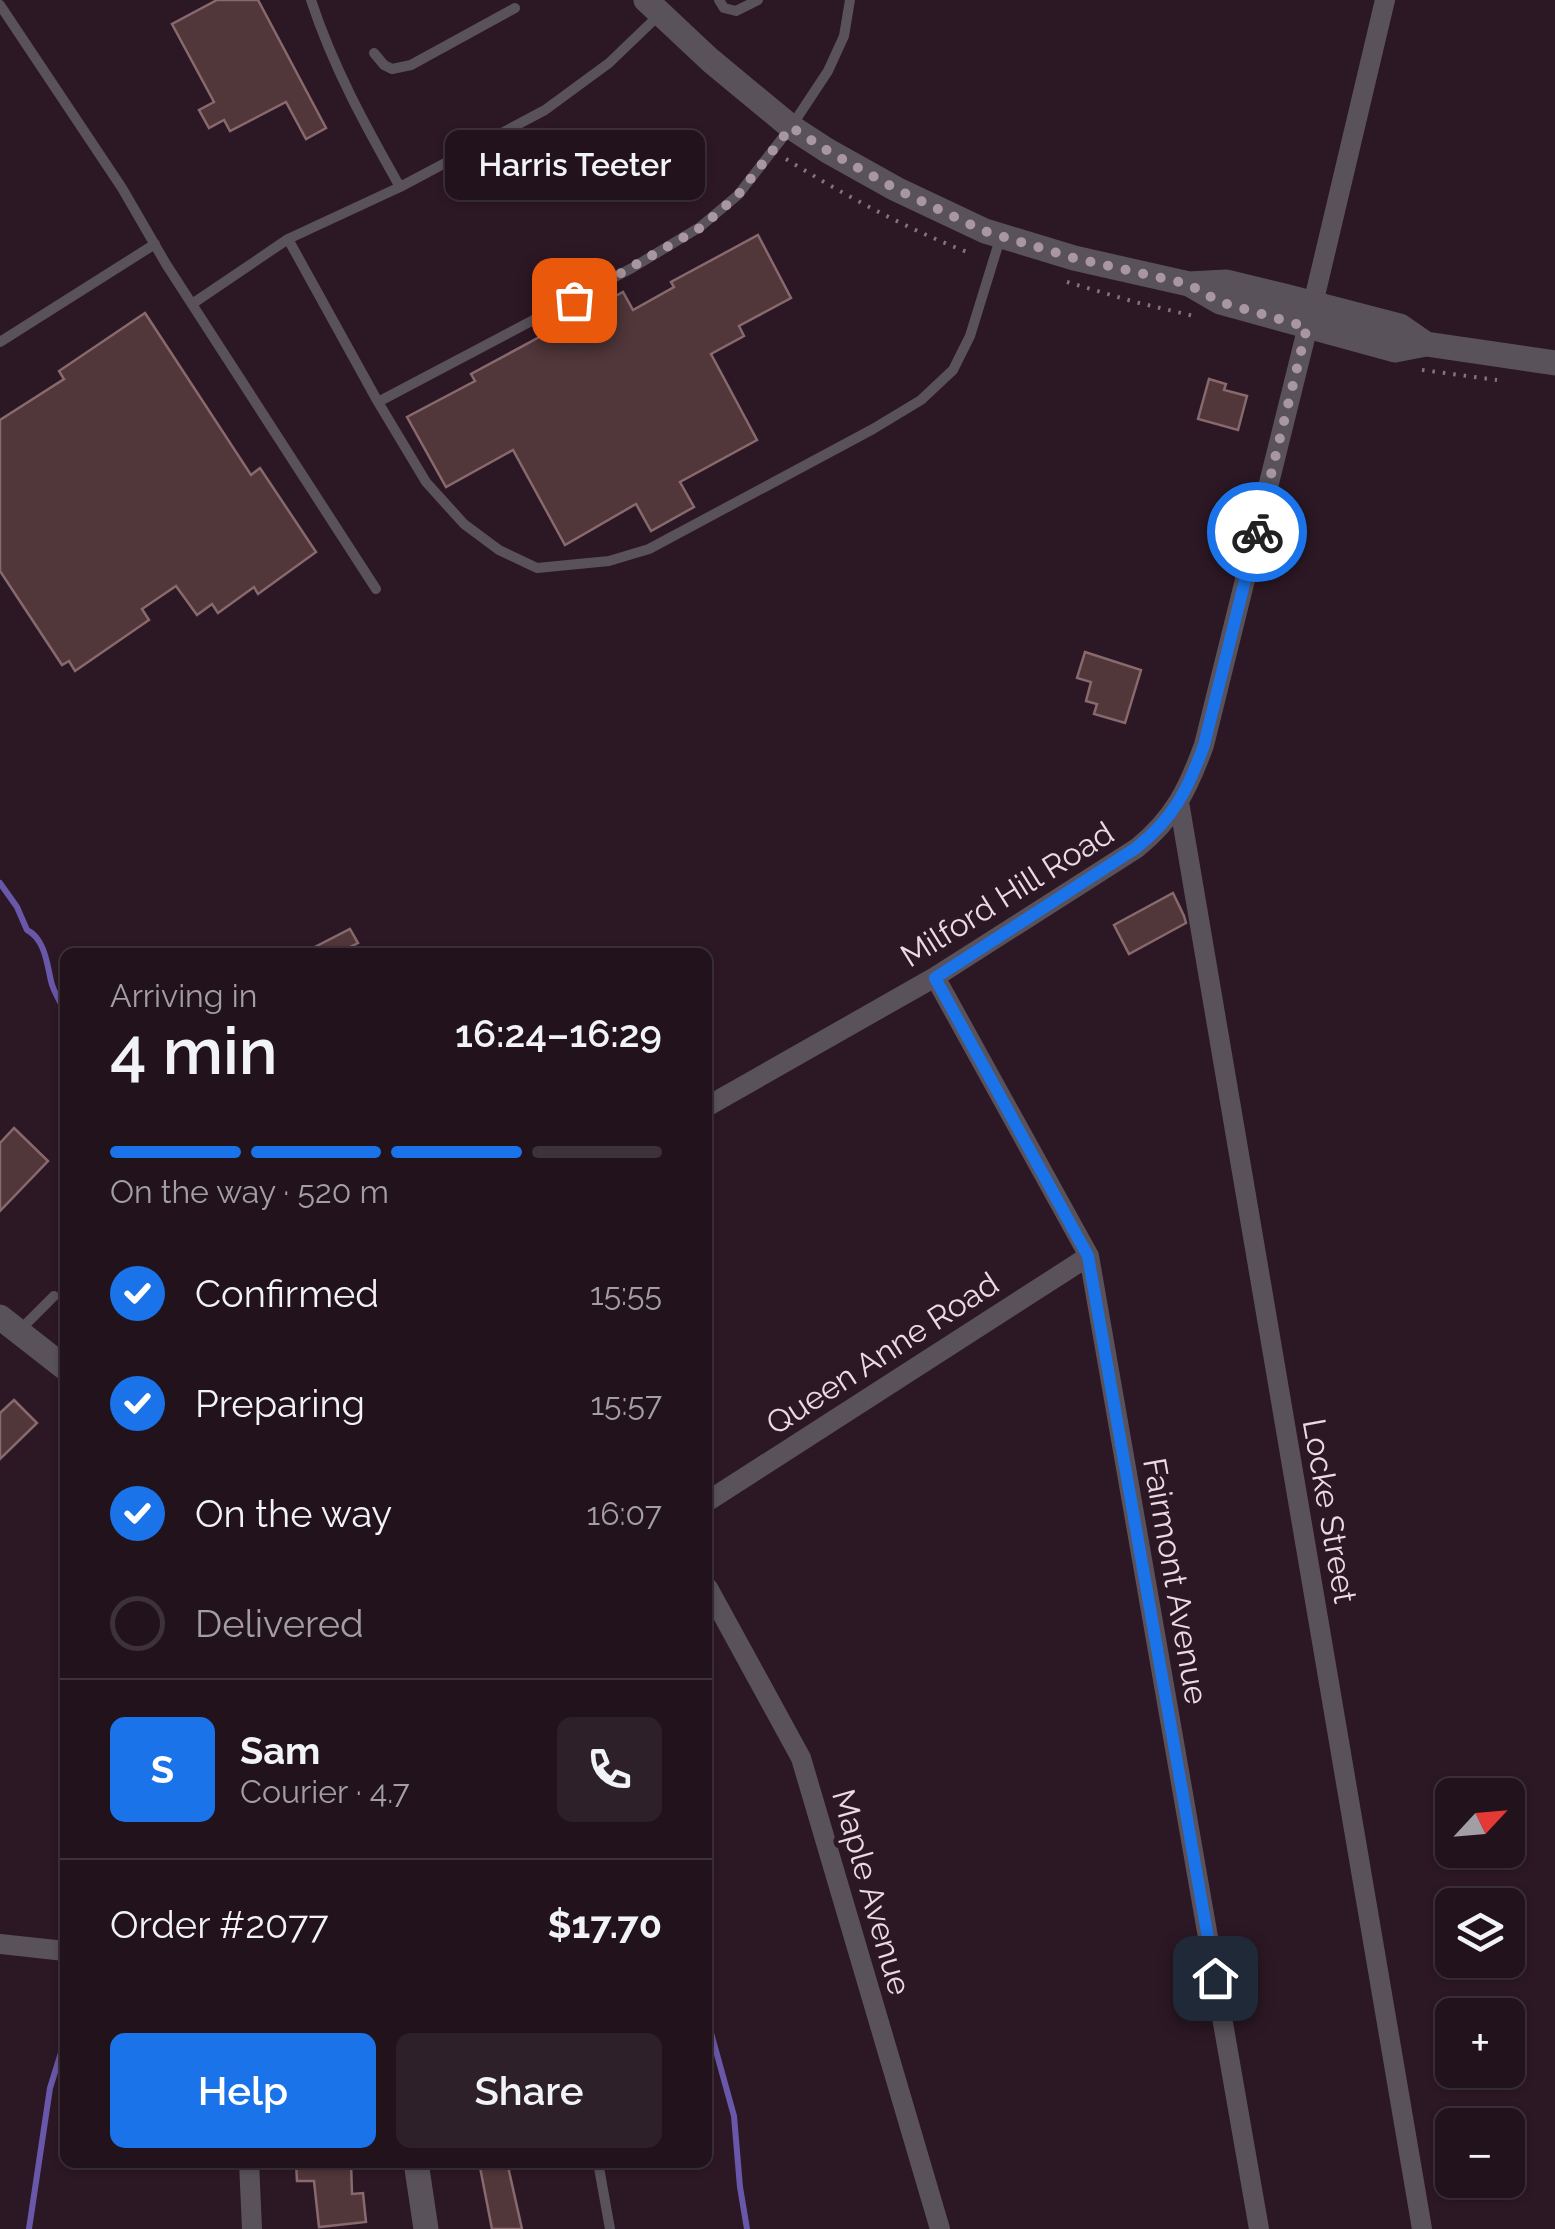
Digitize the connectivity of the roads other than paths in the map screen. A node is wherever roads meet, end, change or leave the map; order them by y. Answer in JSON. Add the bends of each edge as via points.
{"nodes":[{"id":1,"x":311,"y":0,"type":"edge"},
{"id":2,"x":719,"y":0,"type":"edge"},
{"id":3,"x":758,"y":0,"type":"edge"},
{"id":4,"x":850,"y":0,"type":"edge"},
{"id":5,"x":1384,"y":0,"type":"edge"},
{"id":6,"x":0,"y":5,"type":"edge"},
{"id":7,"x":653,"y":7,"type":"edge"},
{"id":8,"x":515,"y":8,"type":"dead end"},
{"id":9,"x":374,"y":53,"type":"dead end"},
{"id":10,"x":791,"y":127,"type":"junction"},
{"id":11,"x":400,"y":187,"type":"junction"},
{"id":12,"x":1002,"y":236,"type":"junction"},
{"id":13,"x":288,"y":239,"type":"junction"},
{"id":14,"x":155,"y":244,"type":"junction"},
{"id":15,"x":192,"y":304,"type":"junction"},
{"id":16,"x":1310,"y":316,"type":"junction"},
{"id":17,"x":0,"y":342,"type":"edge"},
{"id":18,"x":1555,"y":363,"type":"edge"},
{"id":19,"x":378,"y":402,"type":"junction"},
{"id":20,"x":376,"y":589,"type":"dead end"},
{"id":21,"x":1178,"y":802,"type":"junction"},
{"id":22,"x":935,"y":978,"type":"junction"},
{"id":23,"x":712,"y":1104,"type":"edge"},
{"id":24,"x":1088,"y":1256,"type":"junction"},
{"id":25,"x":54,"y":1296,"type":"dead end"},
{"id":26,"x":9,"y":1324,"type":"edge"},
{"id":27,"x":60,"y":1364,"type":"edge"},
{"id":28,"x":712,"y":1497,"type":"edge"},
{"id":29,"x":712,"y":1595,"type":"edge"},
{"id":30,"x":0,"y":1944,"type":"edge"},
{"id":31,"x":60,"y":1950,"type":"edge"},
{"id":32,"x":249,"y":2168,"type":"edge"},
{"id":33,"x":417,"y":2168,"type":"edge"},
{"id":34,"x":599,"y":2168,"type":"edge"},
{"id":35,"x":252,"y":2229,"type":"edge"},
{"id":36,"x":426,"y":2229,"type":"edge"},
{"id":37,"x":610,"y":2229,"type":"edge"},
{"id":38,"x":940,"y":2229,"type":"edge"},
{"id":39,"x":1259,"y":2229,"type":"edge"},
{"id":40,"x":1422,"y":2229,"type":"edge"}],
"edges":[{"from":1,"to":11,"type":"lane","via":[[326,45]]},
{"from":2,"to":3,"type":"lane","via":[[736,11]]},
{"from":4,"to":10,"type":"lane","via":[[837,54]]},
{"from":5,"to":16,"type":"street","name":"Milford Hill Road"},
{"from":6,"to":14,"type":"lane"},
{"from":7,"to":10,"type":"street"},
{"from":7,"to":11,"type":"lane","via":[[609,63],[545,110]]},
{"from":8,"to":9,"type":"lane","via":[[411,65],[392,69]]},
{"from":10,"to":12,"type":"street","via":[[896,189]]},
{"from":10,"to":19,"type":"lane","via":[[738,195],[700,228]]},
{"from":11,"to":13,"type":"lane"},
{"from":12,"to":16,"type":"street","via":[[1188,284],[1226,282]]},
{"from":12,"to":19,"type":"lane","via":[[970,336],[953,370],[921,400],[649,548],[609,561],[537,568],[498,550],[426,482]]},
{"from":13,"to":15,"type":"lane"},
{"from":13,"to":19,"type":"lane"},
{"from":14,"to":15,"type":"lane"},
{"from":14,"to":17,"type":"lane"},
{"from":15,"to":20,"type":"lane"},
{"from":16,"to":18,"type":"street","via":[[1400,326],[1426,344]]},
{"from":16,"to":21,"type":"street","name":"Milford Hill Road","via":[[1204,745]]},
{"from":21,"to":22,"type":"street","name":"Milford Hill Road","via":[[1160,830],[1136,848]]},
{"from":21,"to":40,"type":"street","name":"Locke Street"},
{"from":22,"to":23,"type":"street","name":"Milford Hill Road"},
{"from":22,"to":24,"type":"street","name":"Fairmont Avenue"},
{"from":24,"to":28,"type":"street","name":"Queen Anne Road"},
{"from":24,"to":39,"type":"street","name":"Fairmont Avenue"},
{"from":25,"to":26,"type":"lane"},
{"from":26,"to":27,"type":"street"},
{"from":29,"to":38,"type":"street","name":"Maple Avenue","via":[[802,1758]]},
{"from":30,"to":31,"type":"street"},
{"from":32,"to":35,"type":"street"},
{"from":33,"to":36,"type":"street"},
{"from":34,"to":37,"type":"lane"}]}
